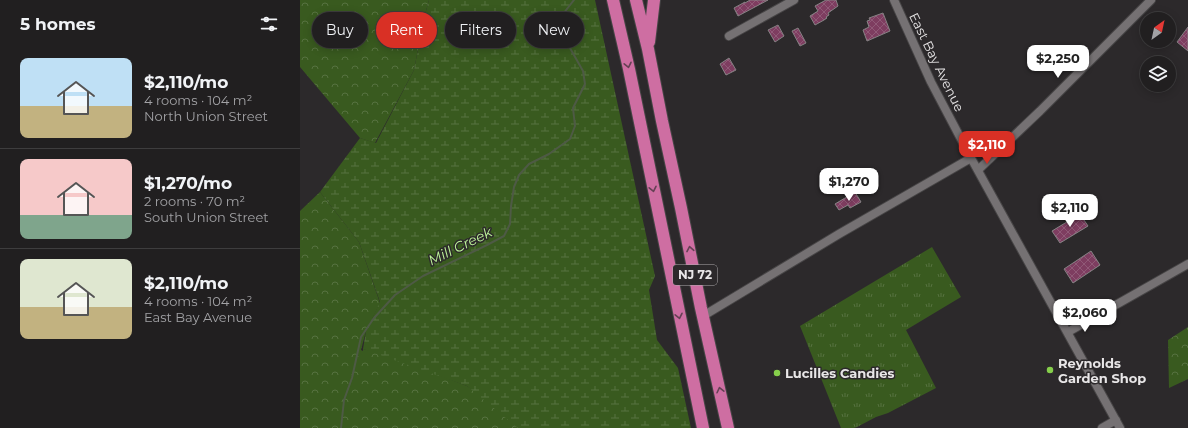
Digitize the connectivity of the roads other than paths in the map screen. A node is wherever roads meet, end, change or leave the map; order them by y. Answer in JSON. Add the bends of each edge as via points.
{"nodes":[{"id":1,"x":613,"y":0,"type":"edge"},
{"id":2,"x":636,"y":0,"type":"edge"},
{"id":3,"x":654,"y":0,"type":"edge"},
{"id":4,"x":794,"y":0,"type":"edge"},
{"id":5,"x":894,"y":0,"type":"edge"},
{"id":6,"x":1151,"y":0,"type":"edge"},
{"id":7,"x":729,"y":36,"type":"dead end"},
{"id":8,"x":648,"y":49,"type":"junction"},
{"id":9,"x":971,"y":158,"type":"junction"},
{"id":10,"x":978,"y":170,"type":"junction"},
{"id":11,"x":1188,"y":264,"type":"edge"},
{"id":12,"x":703,"y":316,"type":"junction"},
{"id":13,"x":1068,"y":332,"type":"junction"},
{"id":14,"x":1118,"y":424,"type":"edge"},
{"id":15,"x":703,"y":428,"type":"edge"},
{"id":16,"x":728,"y":428,"type":"edge"},
{"id":17,"x":1102,"y":428,"type":"edge"}],
"edges":[{"from":1,"to":15,"type":"highway","number":"NJ 72","one_way":true},
{"from":2,"to":8,"type":"highway","number":"NJ 72"},
{"from":3,"to":8,"type":"highway"},
{"from":4,"to":7,"type":"street"},
{"from":5,"to":9,"type":"street","name":"East Bay Avenue","via":[[931,82]]},
{"from":6,"to":10,"type":"street"},
{"from":12,"to":8,"type":"highway","number":"NJ 72","one_way":true},
{"from":9,"to":10,"type":"street","name":"East Bay Avenue"},
{"from":9,"to":12,"type":"street"},
{"from":10,"to":13,"type":"street","name":"East Bay Avenue"},
{"from":11,"to":13,"type":"street"},
{"from":16,"to":12,"type":"highway","number":"NJ 72","one_way":true},
{"from":13,"to":14,"type":"street","name":"East Bay Avenue"},
{"from":14,"to":17,"type":"street"}]}
